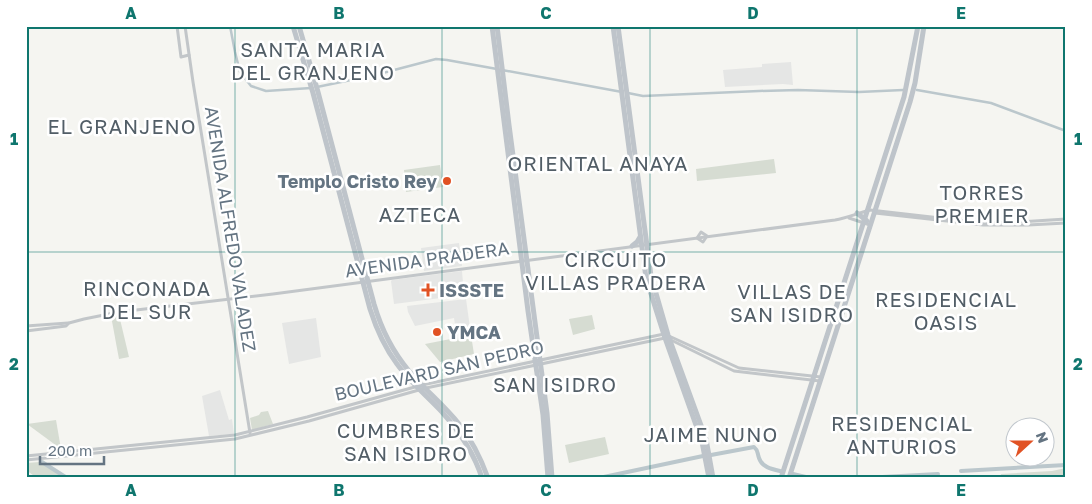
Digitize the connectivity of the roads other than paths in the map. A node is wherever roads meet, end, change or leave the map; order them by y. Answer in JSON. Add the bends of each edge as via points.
{"nodes":[{"id":1,"x":177,"y":26,"type":"edge"},
{"id":2,"x":185,"y":26,"type":"edge"},
{"id":3,"x":293,"y":26,"type":"edge"},
{"id":4,"x":299,"y":26,"type":"edge"},
{"id":5,"x":492,"y":26,"type":"edge"},
{"id":6,"x":497,"y":26,"type":"edge"},
{"id":7,"x":613,"y":26,"type":"edge"},
{"id":8,"x":618,"y":26,"type":"edge"},
{"id":9,"x":918,"y":26,"type":"edge"},
{"id":10,"x":924,"y":26,"type":"edge"},
{"id":11,"x":915,"y":45,"type":"junction"},
{"id":12,"x":189,"y":55,"type":"junction"},
{"id":13,"x":916,"y":60,"type":"dead end"},
{"id":14,"x":499,"y":69,"type":"junction"},
{"id":15,"x":314,"y":86,"type":"junction"},
{"id":16,"x":624,"y":92,"type":"junction"},
{"id":17,"x":872,"y":210,"type":"junction"},
{"id":18,"x":857,"y":213,"type":"junction"},
{"id":19,"x":848,"y":218,"type":"junction"},
{"id":20,"x":1066,"y":221,"type":"edge"},
{"id":21,"x":866,"y":223,"type":"junction"},
{"id":22,"x":640,"y":234,"type":"junction"},
{"id":23,"x":644,"y":245,"type":"junction"},
{"id":24,"x":632,"y":246,"type":"junction"},
{"id":25,"x":524,"y":260,"type":"junction"},
{"id":26,"x":369,"y":281,"type":"junction"},
{"id":27,"x":228,"y":299,"type":"junction"},
{"id":28,"x":69,"y":323,"type":"junction"},
{"id":29,"x":26,"y":326,"type":"edge"},
{"id":30,"x":26,"y":331,"type":"edge"},
{"id":31,"x":667,"y":337,"type":"junction"},
{"id":32,"x":538,"y":363,"type":"junction"},
{"id":33,"x":738,"y":370,"type":"junction"},
{"id":34,"x":817,"y":378,"type":"junction"},
{"id":35,"x":448,"y":381,"type":"junction"},
{"id":36,"x":435,"y":386,"type":"junction"},
{"id":37,"x":421,"y":387,"type":"junction"},
{"id":38,"x":434,"y":398,"type":"junction"},
{"id":39,"x":318,"y":414,"type":"junction"},
{"id":40,"x":319,"y":419,"type":"junction"},
{"id":41,"x":277,"y":427,"type":"junction"},
{"id":42,"x":250,"y":434,"type":"junction"},
{"id":43,"x":28,"y":456,"type":"edge"},
{"id":44,"x":36,"y":457,"type":"junction"},
{"id":45,"x":26,"y":460,"type":"edge"},
{"id":46,"x":781,"y":477,"type":"edge"},
{"id":47,"x":482,"y":478,"type":"edge"},
{"id":48,"x":488,"y":478,"type":"edge"},
{"id":49,"x":548,"y":478,"type":"edge"},
{"id":50,"x":552,"y":478,"type":"edge"},
{"id":51,"x":709,"y":478,"type":"edge"},
{"id":52,"x":714,"y":478,"type":"edge"},
{"id":53,"x":789,"y":478,"type":"edge"}],
"edges":[{"from":1,"to":12,"type":"street","via":[[180,57]]},
{"from":2,"to":12,"type":"street","name":"AVENIDA ALFREDO VALADEZ"},
{"from":3,"to":15,"type":"main road"},
{"from":4,"to":15,"type":"main road"},
{"from":5,"to":14,"type":"main road"},
{"from":6,"to":14,"type":"main road"},
{"from":7,"to":16,"type":"main road"},
{"from":8,"to":16,"type":"main road"},
{"from":9,"to":11,"type":"main road"},
{"from":10,"to":17,"type":"main road","via":[[910,102]]},
{"from":11,"to":13,"type":"main road"},
{"from":11,"to":17,"type":"main road","via":[[905,92],[874,191]]},
{"from":12,"to":27,"type":"street","name":"AVENIDA ALFREDO VALADEZ"},
{"from":14,"to":25,"type":"main road"},
{"from":15,"to":26,"type":"main road"},
{"from":15,"to":26,"type":"main road"},
{"from":16,"to":22,"type":"main road"},
{"from":16,"to":23,"type":"main road"},
{"from":17,"to":18,"type":"street","name":"AVENIDA PRADERA"},
{"from":17,"to":20,"type":"street","via":[[998,224]]},
{"from":17,"to":21,"type":"main road"},
{"from":18,"to":19,"type":"street","name":"AVENIDA PRADERA"},
{"from":18,"to":21,"type":"main road"},
{"from":19,"to":21,"type":"street","name":"AVENIDA PRADERA"},
{"from":19,"to":23,"type":"street","name":"AVENIDA PRADERA"},
{"from":21,"to":34,"type":"main road","via":[[836,304]]},
{"from":21,"to":34,"type":"main road","via":[[863,246]]},
{"from":22,"to":23,"type":"main road"},
{"from":22,"to":24,"type":"main road"},
{"from":23,"to":24,"type":"street","name":"AVENIDA PRADERA"},
{"from":23,"to":31,"type":"main road"},
{"from":24,"to":25,"type":"street","name":"AVENIDA PRADERA"},
{"from":25,"to":26,"type":"street","name":"AVENIDA PRADERA"},
{"from":25,"to":32,"type":"main road"},
{"from":26,"to":27,"type":"street","name":"AVENIDA PRADERA"},
{"from":26,"to":37,"type":"main road","via":[[375,308],[388,339]]},
{"from":27,"to":28,"type":"street","name":"AVENIDA PRADERA","via":[[119,312]]},
{"from":27,"to":42,"type":"street","name":"AVENIDA ALFREDO VALADEZ"},
{"from":28,"to":29,"type":"street","name":"AVENIDA PRADERA"},
{"from":28,"to":30,"type":"street","name":"AVENIDA PRADERA"},
{"from":31,"to":32,"type":"street","name":"BOULEVARD SAN PEDRO"},
{"from":31,"to":33,"type":"street"},
{"from":31,"to":51,"type":"main road","via":[[702,442]]},
{"from":31,"to":52,"type":"main road","via":[[706,439]]},
{"from":32,"to":35,"type":"street","name":"BOULEVARD SAN PEDRO"},
{"from":32,"to":49,"type":"main road"},
{"from":32,"to":50,"type":"main road","via":[[548,422]]},
{"from":33,"to":34,"type":"street"},
{"from":33,"to":34,"type":"street"},
{"from":34,"to":46,"type":"main road"},
{"from":34,"to":53,"type":"main road"},
{"from":35,"to":36,"type":"street","name":"BOULEVARD SAN PEDRO"},
{"from":35,"to":37,"type":"street","name":"BOULEVARD SAN PEDRO"},
{"from":36,"to":37,"type":"street","name":"BOULEVARD SAN PEDRO"},
{"from":36,"to":38,"type":"main road"},
{"from":37,"to":38,"type":"main road"},
{"from":37,"to":39,"type":"street","name":"BOULEVARD SAN PEDRO"},
{"from":37,"to":40,"type":"street","name":"BOULEVARD SAN PEDRO"},
{"from":37,"to":47,"type":"main road","via":[[459,433]]},
{"from":38,"to":48,"type":"main road","via":[[465,432]]},
{"from":39,"to":40,"type":"street"},
{"from":39,"to":41,"type":"street","name":"BOULEVARD SAN PEDRO"},
{"from":40,"to":41,"type":"street","name":"BOULEVARD SAN PEDRO"},
{"from":41,"to":42,"type":"street","name":"BOULEVARD SAN PEDRO"},
{"from":42,"to":44,"type":"street","name":"BOULEVARD SAN PEDRO"},
{"from":42,"to":44,"type":"street","name":"BOULEVARD SAN PEDRO","via":[[222,441]]},
{"from":43,"to":44,"type":"street","name":"BOULEVARD SAN PEDRO"},
{"from":44,"to":45,"type":"street","name":"BOULEVARD SAN PEDRO"}]}
